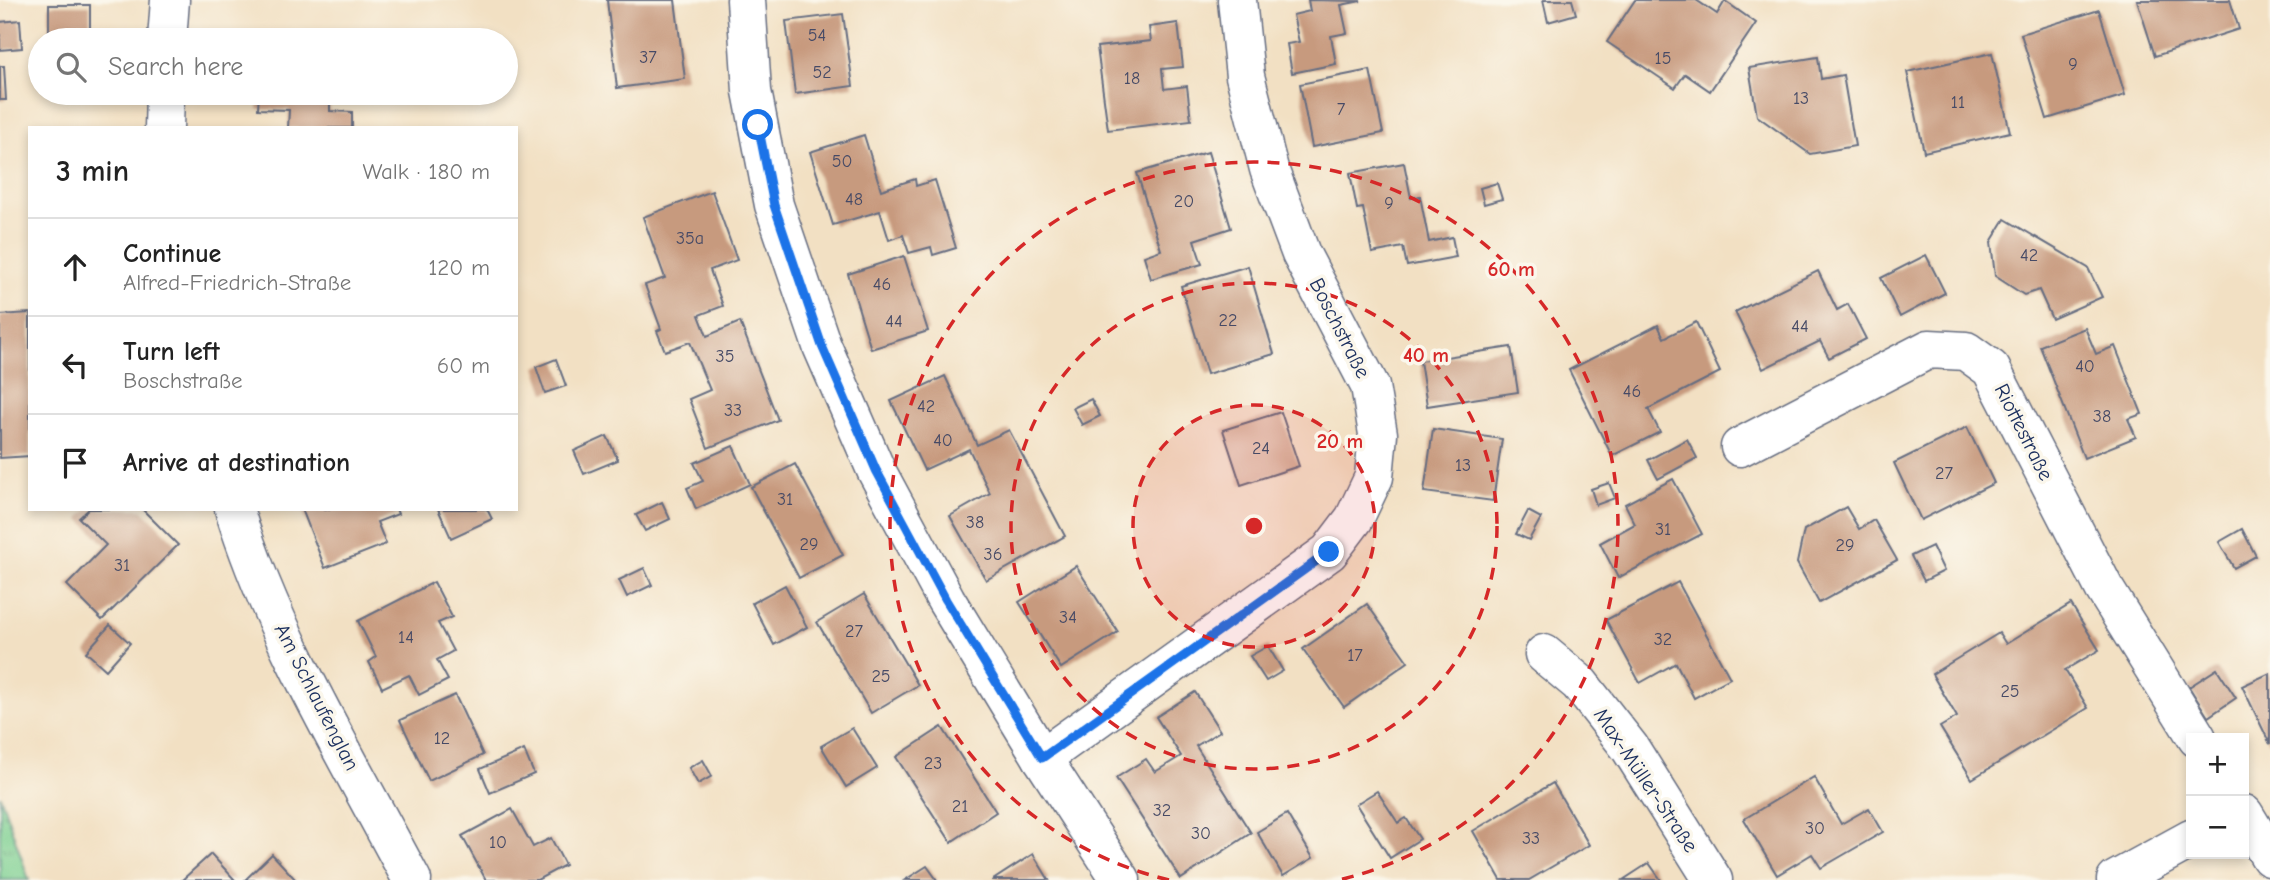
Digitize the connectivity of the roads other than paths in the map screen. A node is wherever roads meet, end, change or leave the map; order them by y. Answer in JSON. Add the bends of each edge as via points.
{"nodes":[{"id":1,"x":170,"y":0,"type":"edge"},
{"id":2,"x":746,"y":0,"type":"edge"},
{"id":3,"x":1237,"y":0,"type":"edge"},
{"id":4,"x":168,"y":28,"type":"edge"},
{"id":5,"x":165,"y":105,"type":"edge"},
{"id":6,"x":164,"y":126,"type":"edge"},
{"id":7,"x":1740,"y":447,"type":"dead end"},
{"id":8,"x":235,"y":511,"type":"edge"},
{"id":9,"x":1544,"y":654,"type":"dead end"},
{"id":10,"x":2194,"y":733,"type":"edge"},
{"id":11,"x":1042,"y":758,"type":"junction"},
{"id":12,"x":2270,"y":798,"type":"edge"},
{"id":13,"x":2249,"y":809,"type":"edge"},
{"id":14,"x":2249,"y":821,"type":"edge"},
{"id":15,"x":2186,"y":841,"type":"edge"},
{"id":16,"x":2270,"y":858,"type":"edge"},
{"id":17,"x":412,"y":880,"type":"edge"},
{"id":18,"x":1121,"y":880,"type":"edge"},
{"id":19,"x":1713,"y":880,"type":"edge"},
{"id":20,"x":2116,"y":880,"type":"edge"}],
"edges":[{"from":1,"to":4,"type":"street"},
{"from":2,"to":11,"type":"street","via":[[752,91],[774,205],[822,346],[876,470],[946,600]]},
{"from":3,"to":11,"type":"street","name":"Boschstraße","via":[[1245,76],[1269,169],[1301,254],[1370,386],[1378,434],[1374,477],[1354,519],[1329,552]]},
{"from":5,"to":6,"type":"street"},
{"from":7,"to":10,"type":"street","name":"Riottestraße","via":[[1929,349],[1966,351],[1991,369],[2104,588]]},
{"from":8,"to":17,"type":"street","name":"Am Schlaufenglan","via":[[285,640]]},
{"from":9,"to":19,"type":"street","name":"Max-Müller-Straße","via":[[1579,683],[1630,748]]},
{"from":11,"to":18,"type":"street"},
{"from":12,"to":13,"type":"street"},
{"from":14,"to":16,"type":"street"},
{"from":15,"to":20,"type":"street"}]}
